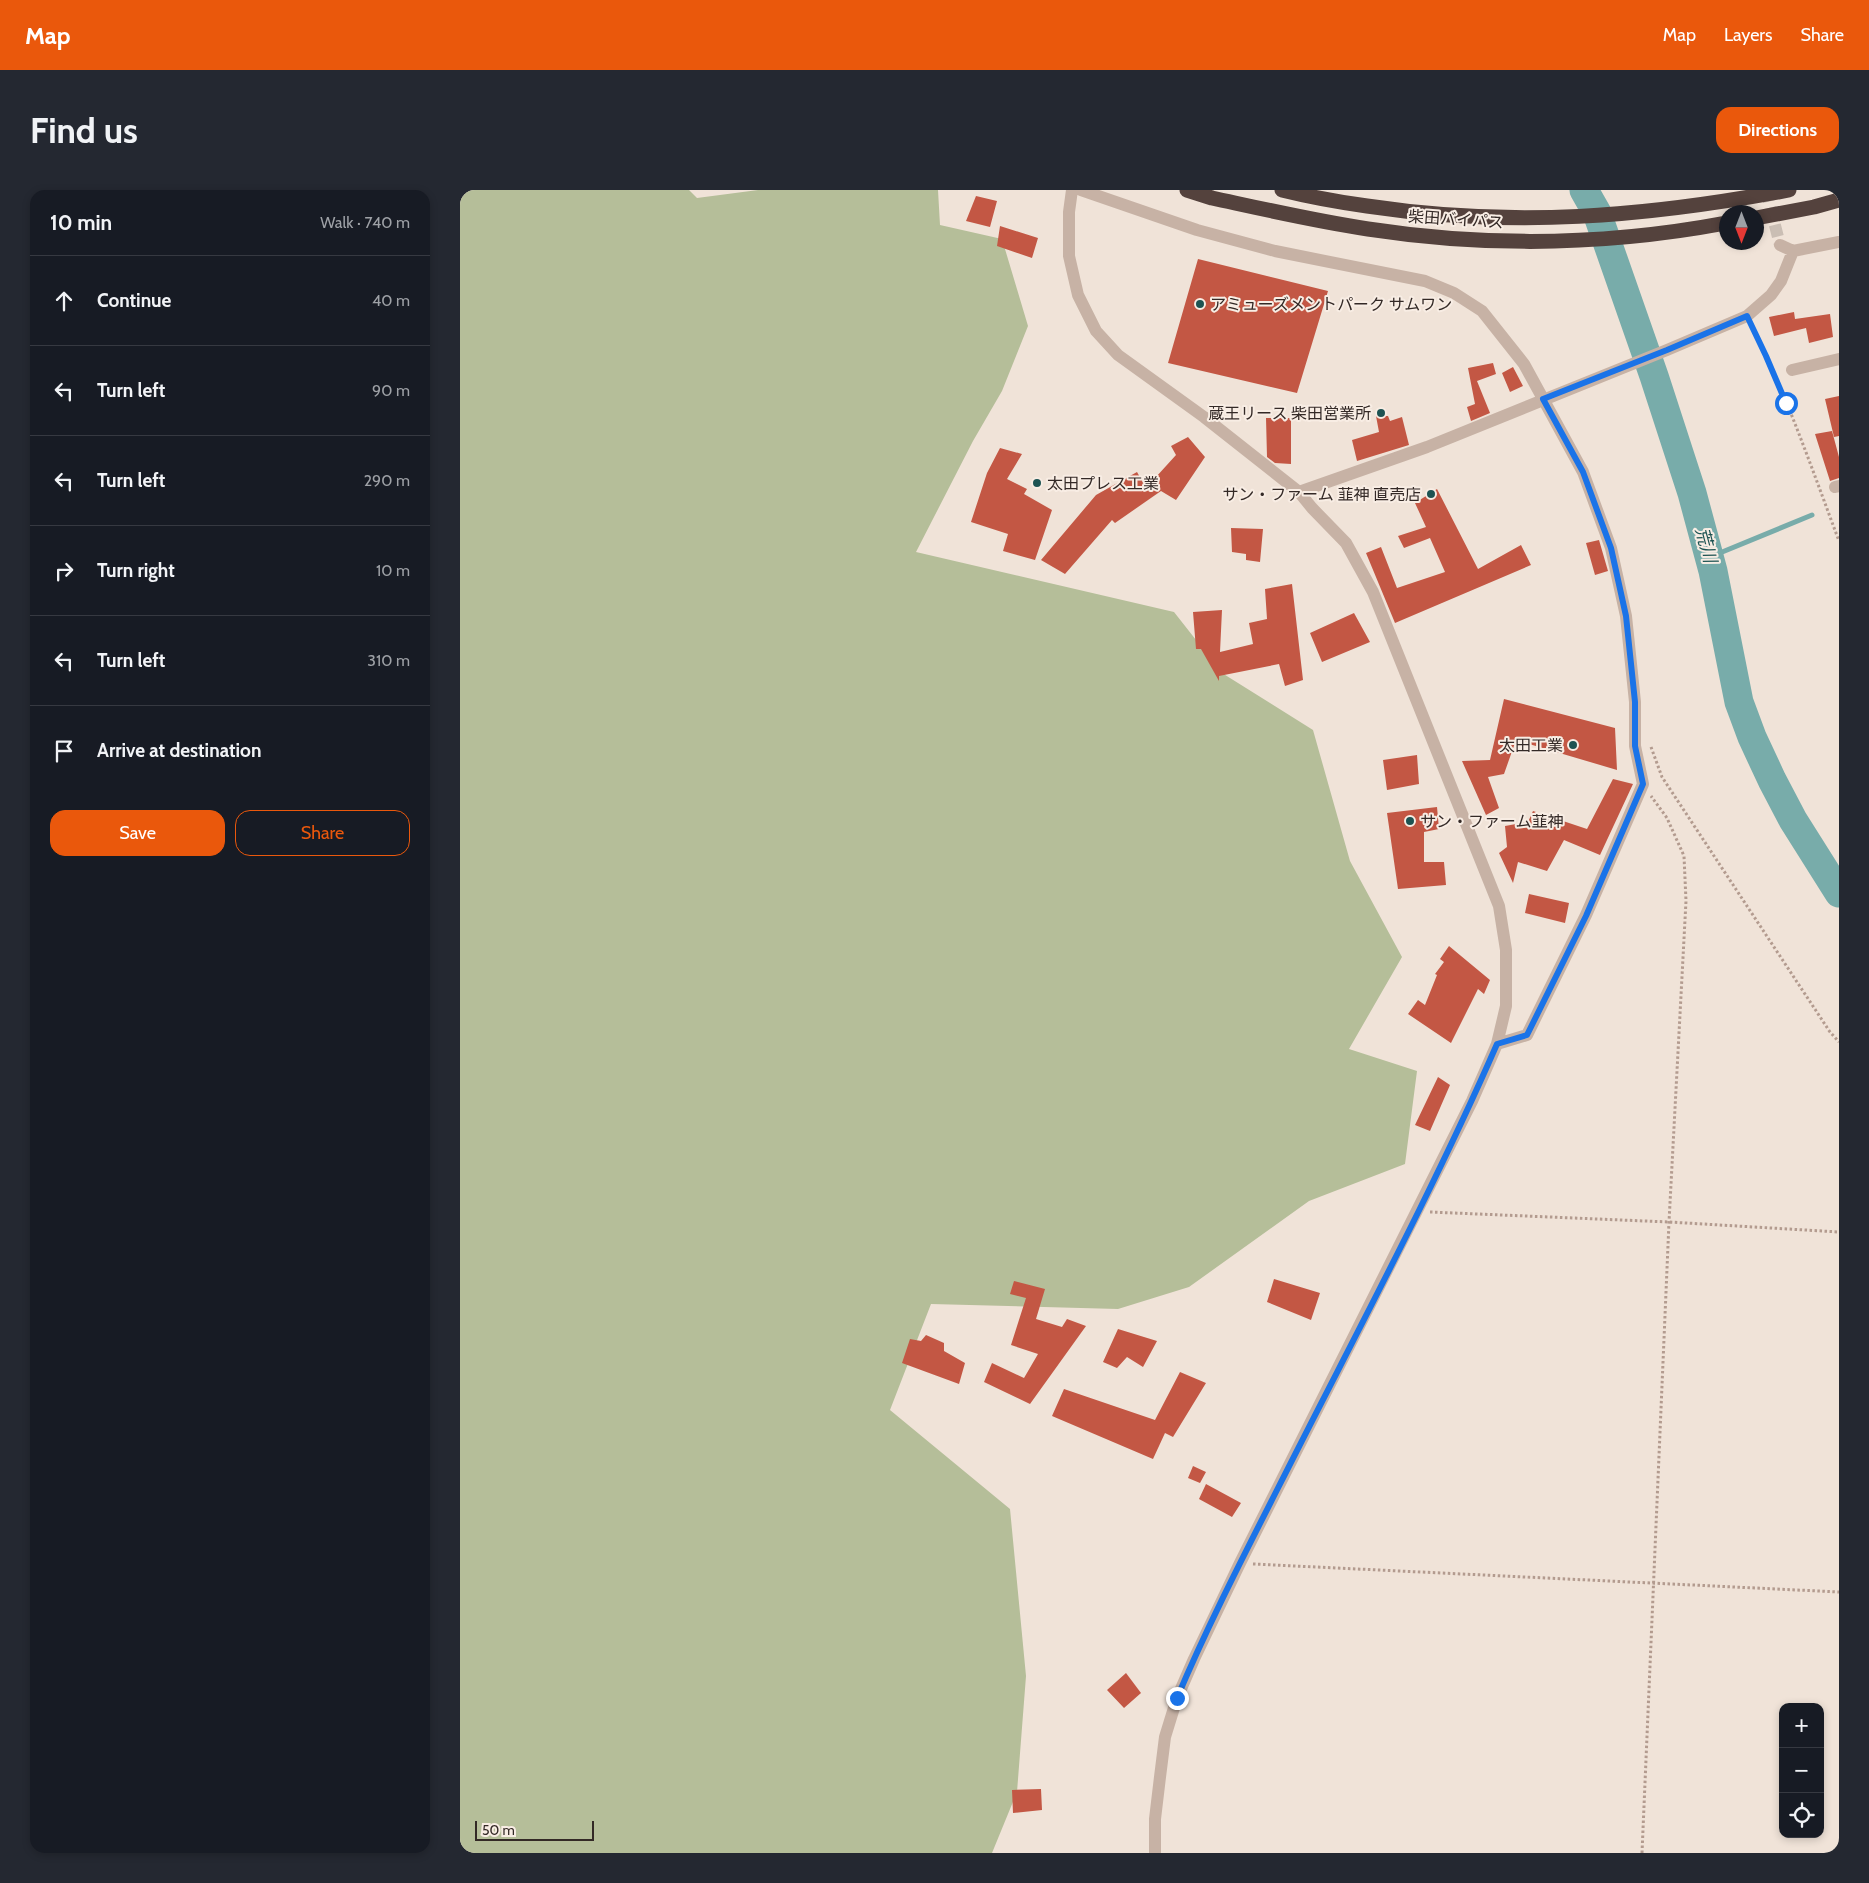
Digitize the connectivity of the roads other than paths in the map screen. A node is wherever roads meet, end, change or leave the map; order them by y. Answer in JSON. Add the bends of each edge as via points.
{"nodes":[{"id":1,"x":1072,"y":190,"type":"edge"},
{"id":2,"x":1081,"y":190,"type":"edge"},
{"id":3,"x":1187,"y":190,"type":"edge"},
{"id":4,"x":1282,"y":190,"type":"edge"},
{"id":5,"x":1788,"y":190,"type":"edge"},
{"id":6,"x":1839,"y":200,"type":"edge"},
{"id":7,"x":1764,"y":216,"type":"edge"},
{"id":8,"x":1719,"y":224,"type":"edge"},
{"id":9,"x":1839,"y":242,"type":"edge"},
{"id":10,"x":1780,"y":245,"type":"dead end"},
{"id":11,"x":1793,"y":252,"type":"junction"},
{"id":12,"x":1839,"y":359,"type":"edge"},
{"id":13,"x":1792,"y":370,"type":"dead end"},
{"id":14,"x":1543,"y":399,"type":"junction"},
{"id":15,"x":1299,"y":492,"type":"junction"},
{"id":16,"x":1497,"y":1044,"type":"junction"},
{"id":17,"x":1155,"y":1853,"type":"edge"}],
"edges":[{"from":1,"to":15,"type":"street","via":[[1069,256],[1078,295],[1096,331],[1118,356],[1204,417]]},
{"from":2,"to":14,"type":"street","via":[[1197,230],[1275,252],[1425,281],[1454,293],[1482,311],[1524,364]]},
{"from":3,"to":8,"type":"highway","name":"柴田バイパス","via":[[1221,200],[1368,229],[1452,238],[1526,241],[1623,237]]},
{"from":4,"to":5,"type":"highway","name":"柴田バイパス","via":[[1397,210],[1504,218],[1584,217],[1690,207]]},
{"from":6,"to":7,"type":"highway"},
{"from":9,"to":11,"type":"street"},
{"from":10,"to":11,"type":"street"},
{"from":11,"to":14,"type":"street","via":[[1772,295],[1747,316]]},
{"from":12,"to":13,"type":"street"},
{"from":14,"to":15,"type":"street","via":[[1427,447]]},
{"from":14,"to":16,"type":"street","via":[[1583,472],[1611,548],[1626,616],[1635,702],[1635,746],[1643,784],[1586,916],[1527,1035]]},
{"from":15,"to":16,"type":"street","via":[[1346,543],[1373,592],[1499,906],[1506,950],[1506,1006]]},
{"from":16,"to":17,"type":"street","via":[[1418,1211],[1240,1563],[1177,1698],[1160,1777]]}]}
